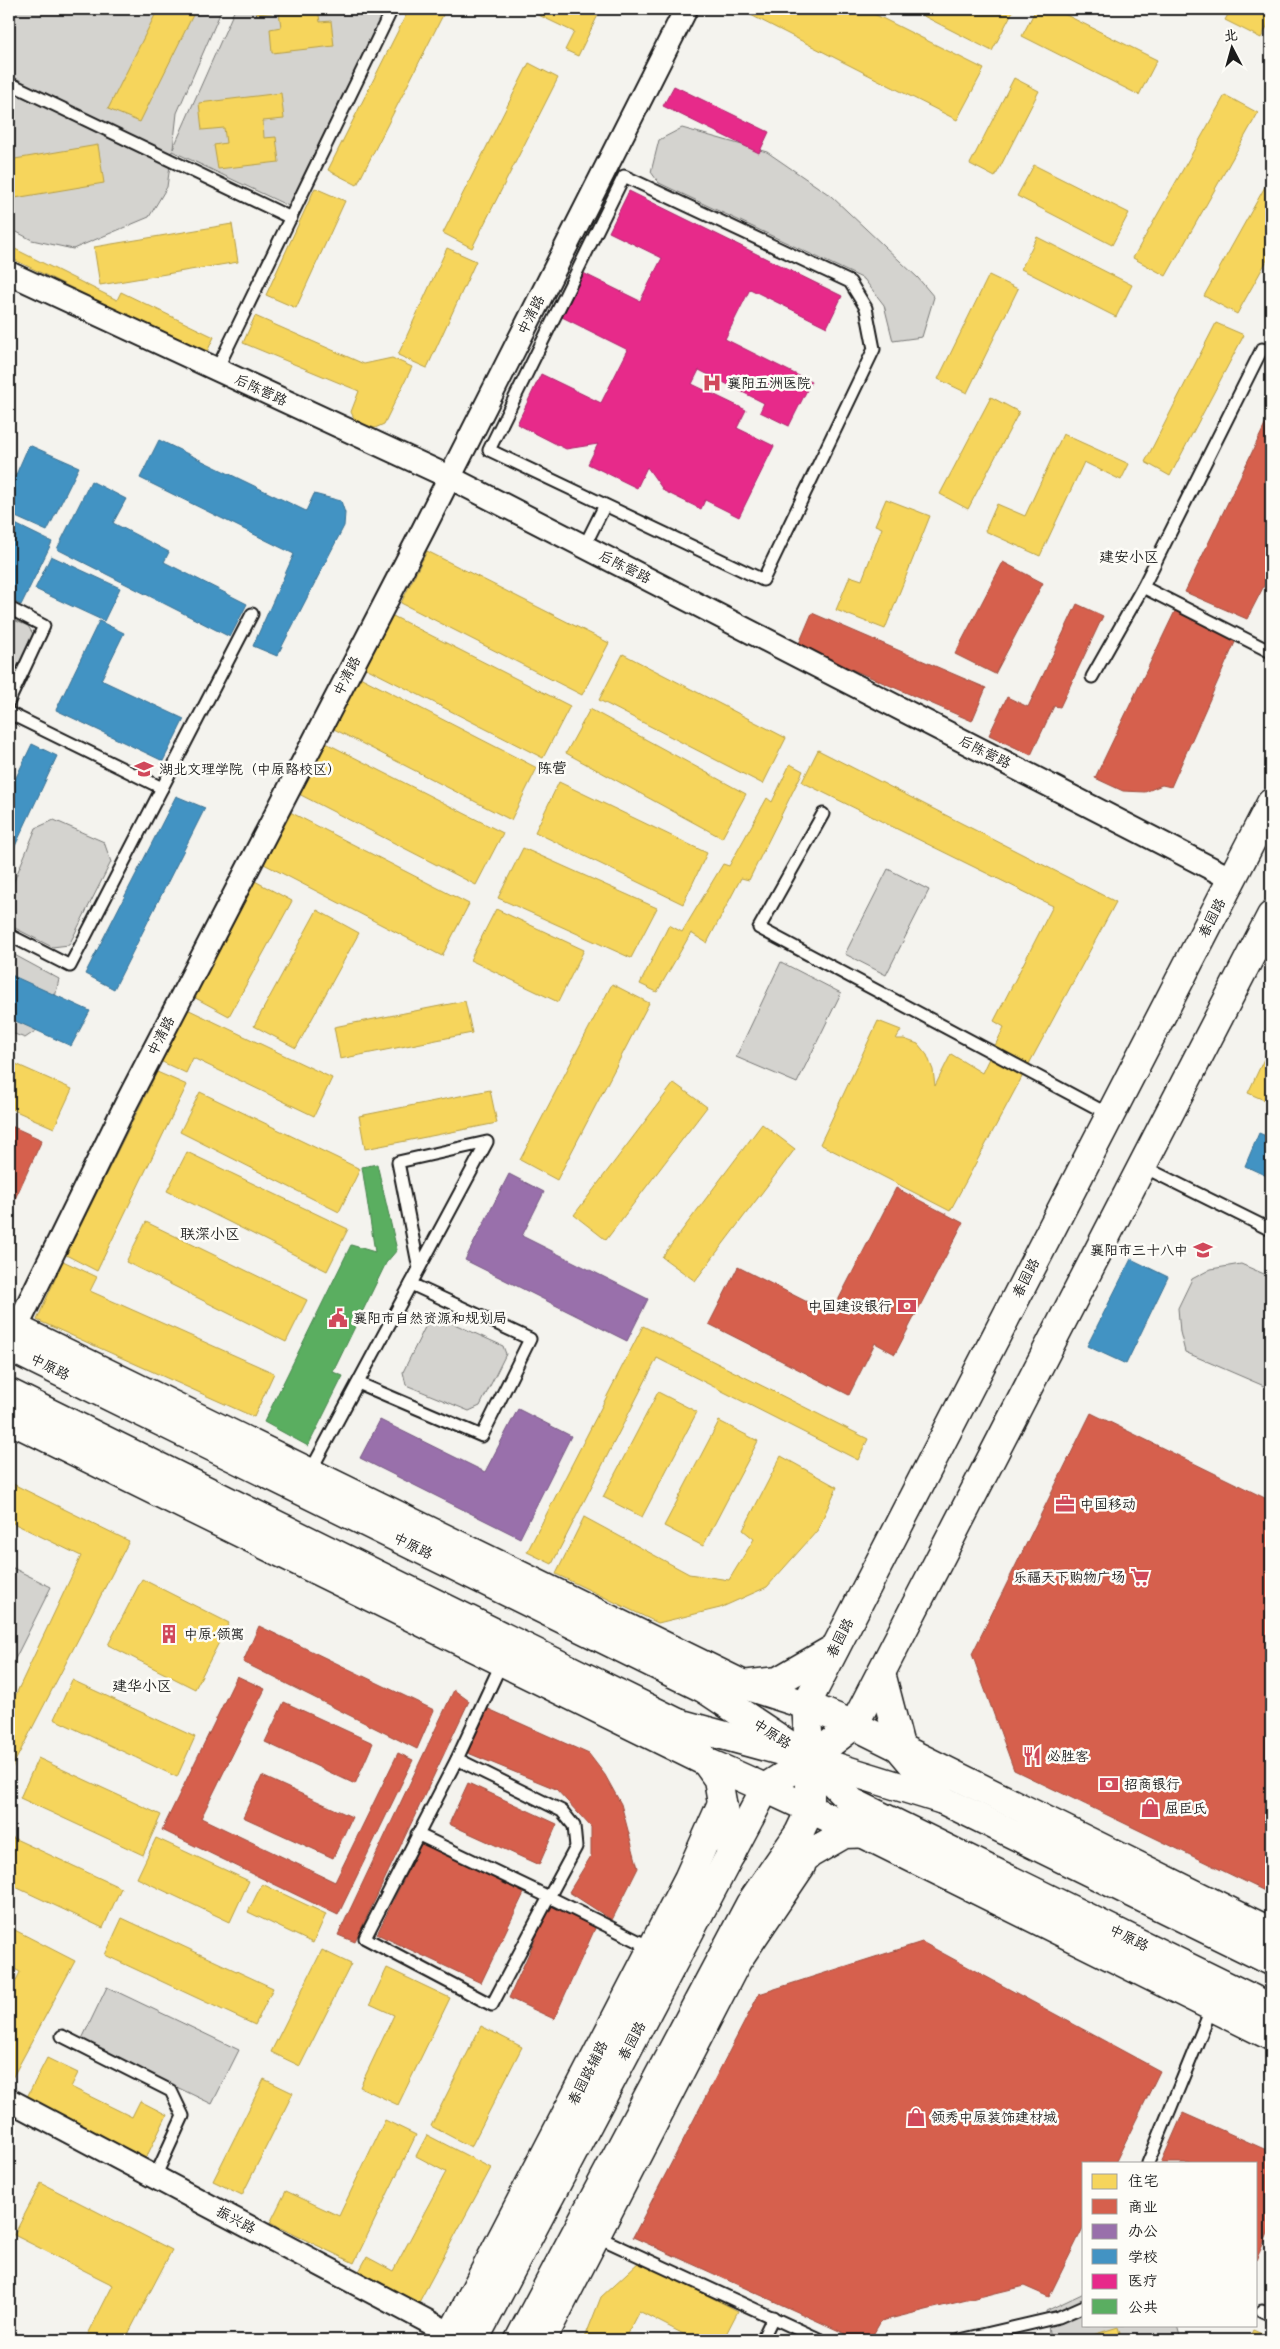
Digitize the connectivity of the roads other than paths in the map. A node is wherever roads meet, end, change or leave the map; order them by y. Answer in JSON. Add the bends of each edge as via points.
{"nodes":[{"id":1,"x":392,"y":9,"type":"edge"},
{"id":2,"x":686,"y":9,"type":"edge"},
{"id":3,"x":9,"y":83,"type":"edge"},
{"id":4,"x":291,"y":218,"type":"junction"},
{"id":5,"x":9,"y":273,"type":"edge"},
{"id":6,"x":1262,"y":349,"type":"dead end"},
{"id":7,"x":217,"y":370,"type":"junction"},
{"id":8,"x":449,"y":477,"type":"junction"},
{"id":9,"x":605,"y":505,"type":"junction"},
{"id":10,"x":584,"y":547,"type":"junction"},
{"id":11,"x":1143,"y":587,"type":"junction"},
{"id":12,"x":9,"y":608,"type":"edge"},
{"id":13,"x":252,"y":614,"type":"dead end"},
{"id":14,"x":1271,"y":652,"type":"edge"},
{"id":15,"x":1092,"y":677,"type":"dead end"},
{"id":16,"x":9,"y":701,"type":"edge"},
{"id":17,"x":9,"y":713,"type":"edge"},
{"id":18,"x":162,"y":788,"type":"junction"},
{"id":19,"x":1271,"y":803,"type":"edge"},
{"id":20,"x":823,"y":814,"type":"dead end"},
{"id":21,"x":1232,"y":879,"type":"junction"},
{"id":22,"x":1271,"y":916,"type":"edge"},
{"id":23,"x":9,"y":936,"type":"edge"},
{"id":24,"x":1110,"y":1115,"type":"junction"},
{"id":25,"x":1142,"y":1166,"type":"junction"},
{"id":26,"x":1271,"y":1230,"type":"edge"},
{"id":27,"x":419,"y":1269,"type":"junction"},
{"id":28,"x":411,"y":1284,"type":"junction"},
{"id":29,"x":11,"y":1336,"type":"edge"},
{"id":30,"x":358,"y":1383,"type":"junction"},
{"id":31,"x":9,"y":1393,"type":"edge"},
{"id":32,"x":9,"y":1419,"type":"edge"},
{"id":33,"x":310,"y":1472,"type":"junction"},
{"id":34,"x":835,"y":1648,"type":"junction"},
{"id":35,"x":502,"y":1662,"type":"junction"},
{"id":36,"x":881,"y":1672,"type":"junction"},
{"id":37,"x":744,"y":1685,"type":"junction"},
{"id":38,"x":705,"y":1689,"type":"junction"},
{"id":39,"x":806,"y":1705,"type":"junction"},
{"id":40,"x":678,"y":1723,"type":"junction"},
{"id":41,"x":854,"y":1725,"type":"junction"},
{"id":42,"x":901,"y":1750,"type":"junction"},
{"id":43,"x":457,"y":1759,"type":"junction"},
{"id":44,"x":810,"y":1759,"type":"junction"},
{"id":45,"x":706,"y":1762,"type":"junction"},
{"id":46,"x":766,"y":1787,"type":"junction"},
{"id":47,"x":943,"y":1800,"type":"junction"},
{"id":48,"x":722,"y":1803,"type":"junction"},
{"id":49,"x":810,"y":1810,"type":"junction"},
{"id":50,"x":913,"y":1832,"type":"junction"},
{"id":51,"x":417,"y":1834,"type":"junction"},
{"id":52,"x":864,"y":1834,"type":"junction"},
{"id":53,"x":811,"y":1853,"type":"junction"},
{"id":54,"x":731,"y":1854,"type":"junction"},
{"id":55,"x":549,"y":1897,"type":"junction"},
{"id":56,"x":750,"y":1904,"type":"junction"},
{"id":57,"x":1271,"y":1932,"type":"edge"},
{"id":58,"x":652,"y":1948,"type":"junction"},
{"id":59,"x":1271,"y":1961,"type":"edge"},
{"id":60,"x":1212,"y":2007,"type":"junction"},
{"id":61,"x":1271,"y":2008,"type":"edge"},
{"id":62,"x":62,"y":2036,"type":"dead end"},
{"id":63,"x":1271,"y":2036,"type":"edge"},
{"id":64,"x":9,"y":2100,"type":"edge"},
{"id":65,"x":1148,"y":2162,"type":"edge"},
{"id":66,"x":155,"y":2177,"type":"junction"},
{"id":67,"x":596,"y":2236,"type":"junction"},
{"id":68,"x":1082,"y":2307,"type":"edge"},
{"id":69,"x":773,"y":2317,"type":"junction"},
{"id":70,"x":983,"y":2338,"type":"edge"},
{"id":71,"x":460,"y":2339,"type":"edge"},
{"id":72,"x":519,"y":2340,"type":"edge"},
{"id":73,"x":542,"y":2340,"type":"edge"},
{"id":74,"x":762,"y":2340,"type":"edge"},
{"id":75,"x":821,"y":2340,"type":"edge"},
{"id":76,"x":960,"y":2340,"type":"edge"}],
"edges":[{"from":1,"to":4,"type":"lane"},
{"from":2,"to":8,"type":"street","name":"中清路"},
{"from":3,"to":4,"type":"lane"},
{"from":4,"to":7,"type":"lane"},
{"from":5,"to":7,"type":"street","name":"后陈营路"},
{"from":6,"to":11,"type":"lane"},
{"from":7,"to":8,"type":"street","name":"后陈营路"},
{"from":8,"to":10,"type":"street","name":"后陈营路"},
{"from":8,"to":29,"type":"street","name":"中清路","via":[[127,1102]]},
{"from":9,"to":9,"type":"lane","via":[[763,580],[874,349],[866,308],[850,282],[624,176],[489,450]]},
{"from":9,"to":10,"type":"lane"},
{"from":10,"to":21,"type":"street","name":"后陈营路"},
{"from":11,"to":14,"type":"lane"},
{"from":11,"to":15,"type":"lane"},
{"from":12,"to":16,"type":"lane","via":[[44,626]]},
{"from":13,"to":18,"type":"lane"},
{"from":17,"to":18,"type":"lane"},
{"from":18,"to":23,"type":"lane","via":[[70,966]]},
{"from":19,"to":21,"type":"main road","name":"春园路"},
{"from":20,"to":24,"type":"lane","via":[[760,928]]},
{"from":21,"to":24,"type":"main road","name":"春园路"},
{"from":22,"to":25,"type":"main road","name":"春园路"},
{"from":24,"to":34,"type":"main road","name":"春园路"},
{"from":25,"to":26,"type":"lane"},
{"from":25,"to":36,"type":"main road","name":"春园路"},
{"from":27,"to":27,"type":"lane","via":[[469,1176],[488,1142],[398,1162]]},
{"from":27,"to":28,"type":"lane"},
{"from":28,"to":30,"type":"lane"},
{"from":28,"to":30,"type":"lane","via":[[530,1339],[482,1436]]},
{"from":29,"to":33,"type":"main road"},
{"from":29,"to":38,"type":"main road","name":"中原路"},
{"from":30,"to":33,"type":"lane"},
{"from":31,"to":40,"type":"main road","name":"中原路"},
{"from":32,"to":35,"type":"main road"},
{"from":33,"to":37,"type":"main road"},
{"from":34,"to":37,"type":"main road","via":[[778,1681]]},
{"from":34,"to":39,"type":"main road","name":"春园路"},
{"from":35,"to":43,"type":"lane"},
{"from":35,"to":45,"type":"main road"},
{"from":36,"to":41,"type":"main road","name":"春园路"},
{"from":36,"to":42,"type":"main road"},
{"from":37,"to":38,"type":"main road"},
{"from":37,"to":39,"type":"main road"},
{"from":38,"to":44,"type":"main road","name":"中原路"},
{"from":39,"to":41,"type":"main road"},
{"from":39,"to":44,"type":"main road"},
{"from":40,"to":44,"type":"main road","name":"中原路"},
{"from":40,"to":45,"type":"main road"},
{"from":41,"to":42,"type":"main road"},
{"from":41,"to":44,"type":"main road","name":"春园路"},
{"from":42,"to":47,"type":"main road"},
{"from":42,"to":57,"type":"main road"},
{"from":43,"to":51,"type":"lane"},
{"from":43,"to":55,"type":"lane","via":[[562,1812],[574,1826],[576,1847]]},
{"from":44,"to":46,"type":"main road","name":"春园路"},
{"from":44,"to":47,"type":"main road","name":"中原路"},
{"from":44,"to":49,"type":"main road"},
{"from":44,"to":50,"type":"main road","name":"中原路","via":[[852,1802]]},
{"from":45,"to":46,"type":"main road"},
{"from":45,"to":48,"type":"main road","via":[[718,1779]]},
{"from":46,"to":49,"type":"main road"},
{"from":46,"to":54,"type":"main road","name":"春园路"},
{"from":47,"to":59,"type":"main road","name":"中原路"},
{"from":48,"to":54,"type":"main road"},
{"from":48,"to":58,"type":"main road","name":"春园路辅路"},
{"from":49,"to":52,"type":"main road"},
{"from":49,"to":56,"type":"main road","via":[[799,1832]]},
{"from":50,"to":52,"type":"main road"},
{"from":50,"to":61,"type":"main road","name":"中原路"},
{"from":51,"to":55,"type":"lane"},
{"from":51,"to":55,"type":"lane","via":[[365,1938],[492,2005]]},
{"from":52,"to":53,"type":"main road","via":[[844,1834]]},
{"from":52,"to":60,"type":"main road"},
{"from":53,"to":56,"type":"main road"},
{"from":53,"to":67,"type":"main road","via":[[737,1961]]},
{"from":54,"to":71,"type":"main road","name":"春园路"},
{"from":55,"to":58,"type":"lane"},
{"from":56,"to":72,"type":"main road"},
{"from":58,"to":71,"type":"main road","name":"春园路辅路"},
{"from":60,"to":63,"type":"main road"},
{"from":60,"to":65,"type":"lane"},
{"from":62,"to":66,"type":"lane","via":[[171,2091],[183,2116]]},
{"from":64,"to":66,"type":"street","name":"振兴路"},
{"from":66,"to":71,"type":"street","name":"振兴路"},
{"from":67,"to":69,"type":"lane"},
{"from":67,"to":73,"type":"main road"},
{"from":68,"to":70,"type":"lane","via":[[1059,2317]]},
{"from":69,"to":74,"type":"lane"},
{"from":69,"to":75,"type":"lane"},
{"from":70,"to":76,"type":"lane"}]}
